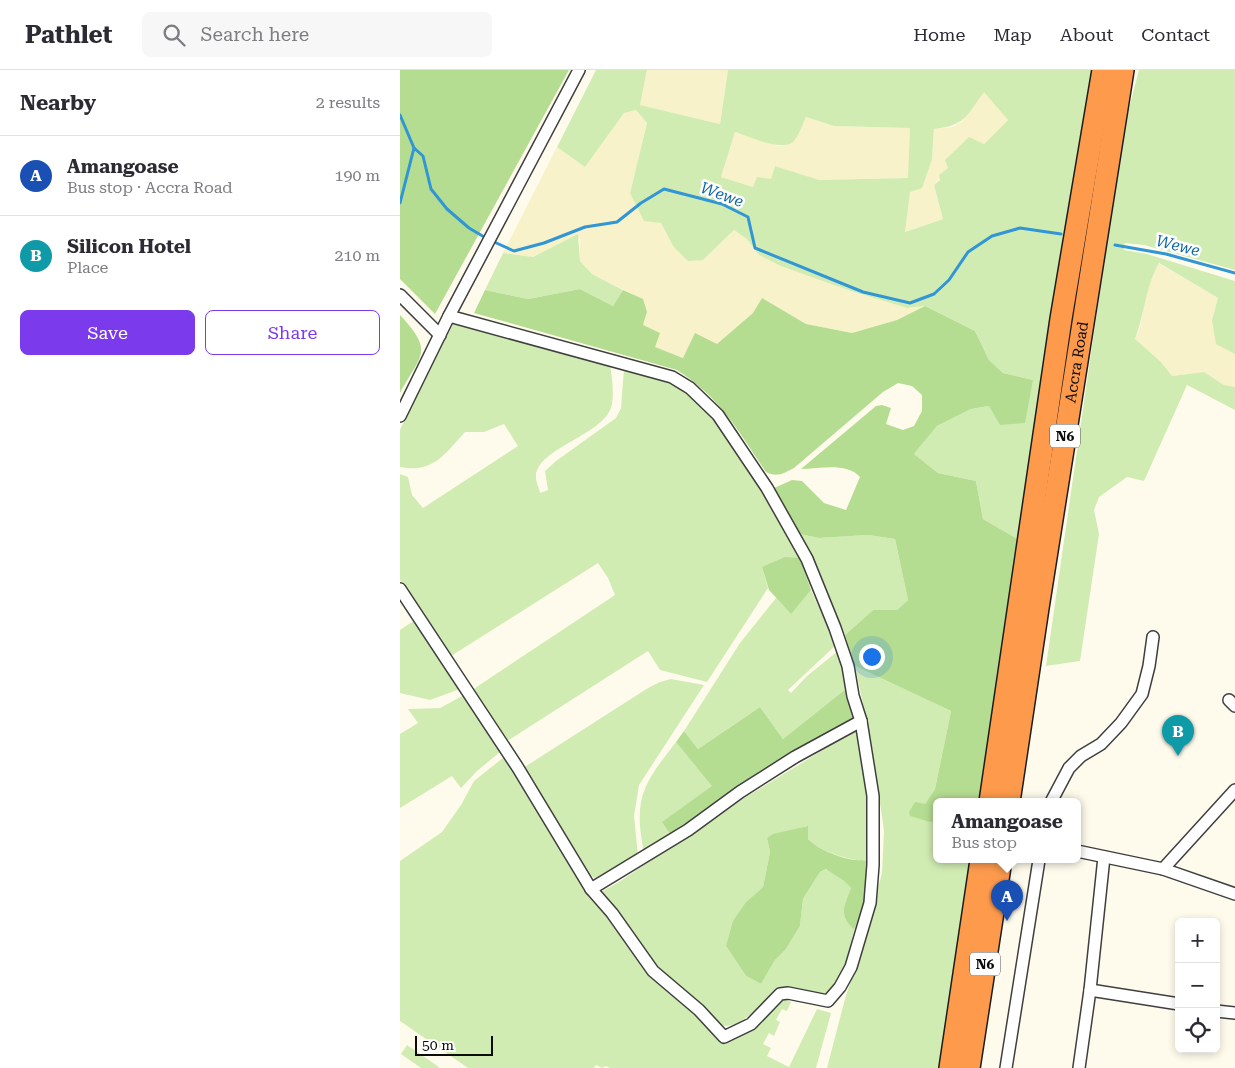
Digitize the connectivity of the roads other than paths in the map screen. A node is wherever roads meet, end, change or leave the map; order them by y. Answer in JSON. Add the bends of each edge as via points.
{"nodes":[{"id":1,"x":579,"y":70,"type":"edge"},
{"id":2,"x":1103,"y":70,"type":"edge"},
{"id":3,"x":1123,"y":70,"type":"edge"},
{"id":4,"x":1134,"y":70,"type":"edge"},
{"id":5,"x":1114,"y":127,"type":"junction"},
{"id":6,"x":400,"y":295,"type":"edge"},
{"id":7,"x":449,"y":316,"type":"junction"},
{"id":8,"x":440,"y":335,"type":"junction"},
{"id":9,"x":400,"y":416,"type":"edge"},
{"id":10,"x":400,"y":589,"type":"edge"},
{"id":11,"x":1153,"y":637,"type":"dead end"},
{"id":12,"x":861,"y":721,"type":"junction"},
{"id":13,"x":1235,"y":790,"type":"edge"},
{"id":14,"x":991,"y":798,"type":"edge"},
{"id":15,"x":1010,"y":798,"type":"edge"},
{"id":16,"x":1053,"y":798,"type":"edge"},
{"id":17,"x":1081,"y":852,"type":"edge"},
{"id":18,"x":1104,"y":856,"type":"junction"},
{"id":19,"x":982,"y":863,"type":"edge"},
{"id":20,"x":1001,"y":863,"type":"edge"},
{"id":21,"x":1039,"y":863,"type":"edge"},
{"id":22,"x":1163,"y":869,"type":"junction"},
{"id":23,"x":591,"y":889,"type":"junction"},
{"id":24,"x":1235,"y":894,"type":"edge"},
{"id":25,"x":1090,"y":990,"type":"junction"},
{"id":26,"x":1175,"y":1003,"type":"edge"},
{"id":27,"x":1220,"y":1011,"type":"edge"},
{"id":28,"x":1235,"y":1013,"type":"edge"},
{"id":29,"x":950,"y":1068,"type":"edge"},
{"id":30,"x":969,"y":1068,"type":"edge"},
{"id":31,"x":1006,"y":1068,"type":"edge"},
{"id":32,"x":1079,"y":1068,"type":"edge"}],
"edges":[{"from":1,"to":7,"type":"street"},
{"from":2,"to":14,"type":"highway","name":"Accra Road","number":"N6","via":[[1060,329]]},
{"from":3,"to":5,"type":"highway","name":"Accra Road","number":"N6"},
{"from":4,"to":5,"type":"highway"},
{"from":5,"to":15,"type":"highway","name":"Accra Road","number":"N6"},
{"from":6,"to":8,"type":"street"},
{"from":7,"to":8,"type":"street"},
{"from":7,"to":12,"type":"street","via":[[672,377],[707,404],[760,476],[807,559],[836,628]]},
{"from":8,"to":9,"type":"street"},
{"from":10,"to":23,"type":"street","via":[[518,768]]},
{"from":11,"to":16,"type":"street","via":[[1142,694],[1101,744],[1069,768]]},
{"from":12,"to":23,"type":"street","via":[[740,792],[688,830]]},
{"from":12,"to":23,"type":"street","via":[[873,796],[870,903],[851,967],[840,988],[828,1001],[780,994],[751,1024],[724,1037],[699,1010],[653,971]]},
{"from":13,"to":22,"type":"street"},
{"from":17,"to":18,"type":"street"},
{"from":18,"to":22,"type":"street"},
{"from":18,"to":25,"type":"street"},
{"from":19,"to":29,"type":"highway","number":"N6"},
{"from":20,"to":30,"type":"highway","number":"N6"},
{"from":21,"to":31,"type":"street"},
{"from":22,"to":24,"type":"street"},
{"from":25,"to":26,"type":"street"},
{"from":25,"to":32,"type":"street"},
{"from":27,"to":28,"type":"street"}]}
